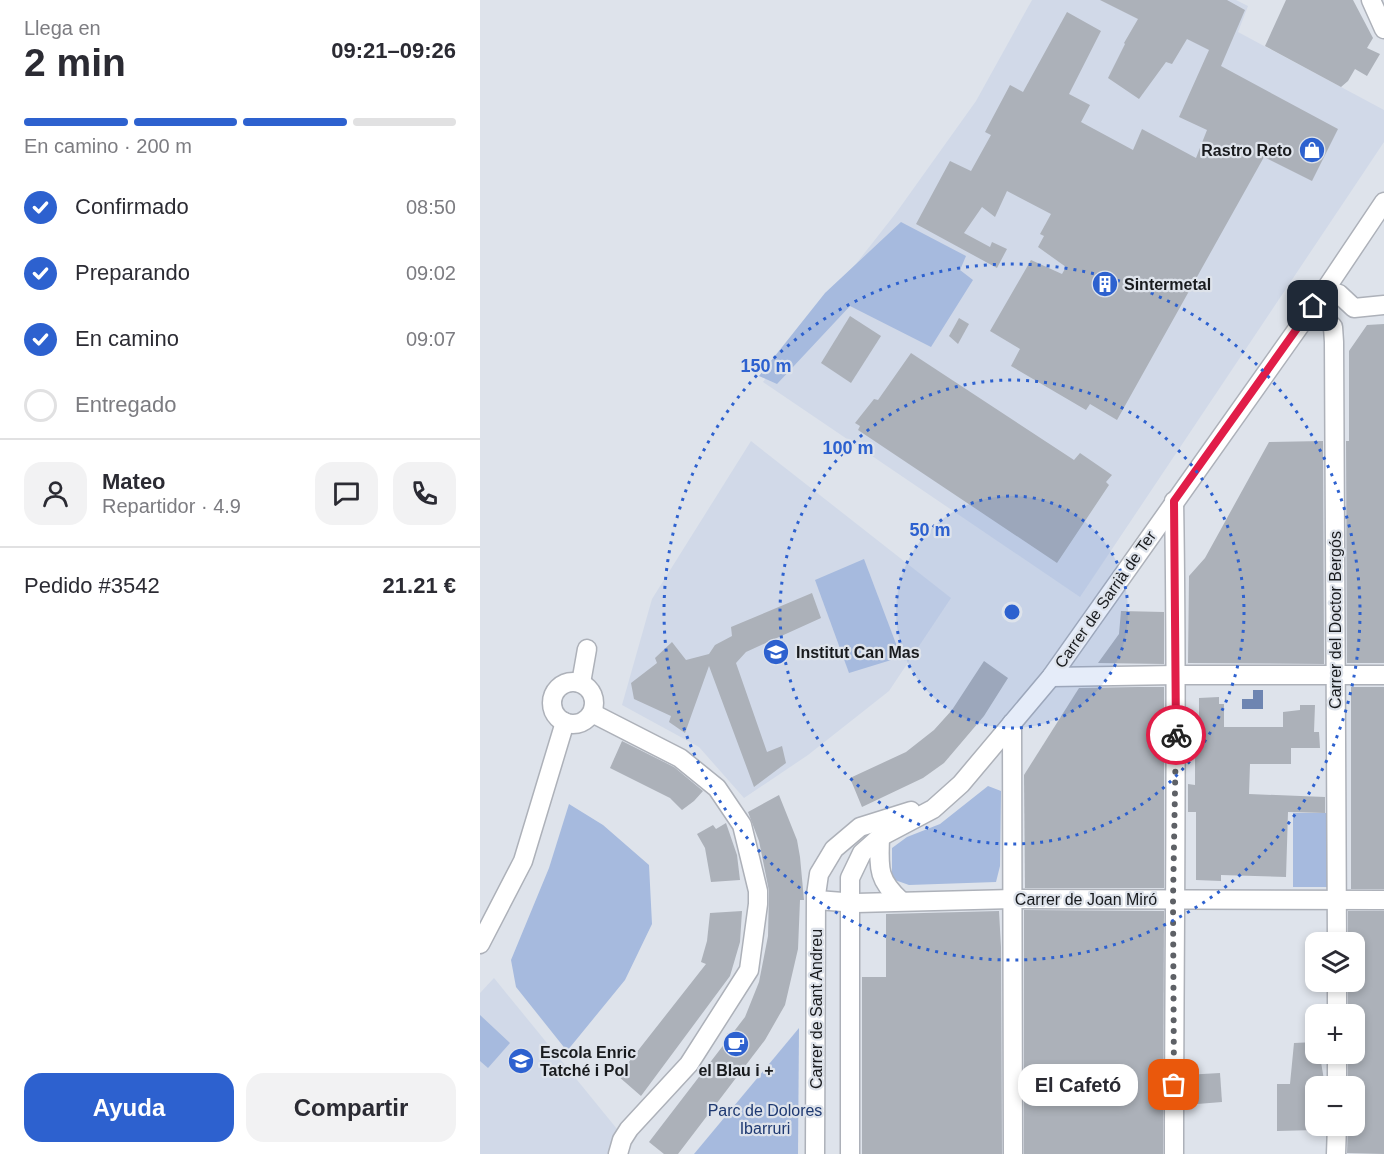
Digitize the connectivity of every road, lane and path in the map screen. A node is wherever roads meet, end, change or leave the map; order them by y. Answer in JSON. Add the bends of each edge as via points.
{"nodes":[{"id":1,"x":1371,"y":0,"type":"edge"},
{"id":2,"x":1384,"y":29,"type":"edge"},
{"id":3,"x":1384,"y":202,"type":"edge"},
{"id":4,"x":1325,"y":290,"type":"junction"},
{"id":5,"x":1384,"y":305,"type":"edge"},
{"id":6,"x":1313,"y":306,"type":"junction"},
{"id":7,"x":1174,"y":501,"type":"junction"},
{"id":8,"x":587,"y":650,"type":"dead end"},
{"id":9,"x":1177,"y":675,"type":"junction"},
{"id":10,"x":1384,"y":675,"type":"edge"},
{"id":11,"x":1335,"y":676,"type":"junction"},
{"id":12,"x":1051,"y":677,"type":"junction"},
{"id":13,"x":581,"y":683,"type":"junction"},
{"id":14,"x":592,"y":713,"type":"junction"},
{"id":15,"x":565,"y":722,"type":"junction"},
{"id":16,"x":1012,"y":723,"type":"junction"},
{"id":17,"x":961,"y":784,"type":"junction"},
{"id":18,"x":880,"y":837,"type":"junction"},
{"id":19,"x":1014,"y":899,"type":"junction"},
{"id":20,"x":1338,"y":899,"type":"junction"},
{"id":21,"x":821,"y":900,"type":"junction"},
{"id":22,"x":1173,"y":900,"type":"junction"},
{"id":23,"x":1384,"y":900,"type":"edge"},
{"id":24,"x":902,"y":901,"type":"junction"},
{"id":25,"x":849,"y":903,"type":"junction"},
{"id":26,"x":1337,"y":932,"type":"edge"},
{"id":27,"x":480,"y":944,"type":"edge"},
{"id":28,"x":1336,"y":1136,"type":"edge"},
{"id":29,"x":618,"y":1154,"type":"edge"},
{"id":30,"x":815,"y":1154,"type":"edge"},
{"id":31,"x":850,"y":1154,"type":"edge"},
{"id":32,"x":1013,"y":1154,"type":"edge"},
{"id":33,"x":1174,"y":1154,"type":"edge"},
{"id":34,"x":1336,"y":1154,"type":"edge"}],
"edges":[{"from":1,"to":2,"type":"street"},
{"from":3,"to":4,"type":"street","name":"Carrer de Sarrià de Ter"},
{"from":4,"to":5,"type":"street","via":[[1340,294],[1354,308]]},
{"from":4,"to":6,"type":"street","name":"Carrer de Sarrià de Ter"},
{"from":6,"to":7,"type":"street","name":"Carrer de Sarrià de Ter"},
{"from":6,"to":11,"type":"street","name":"Carrer del Doctor Bergós","via":[[1333,327],[1334,334]]},
{"from":7,"to":9,"type":"street"},
{"from":7,"to":12,"type":"street","name":"Carrer de Sarrià de Ter"},
{"from":8,"to":13,"type":"street"},
{"from":9,"to":11,"type":"street"},
{"from":9,"to":12,"type":"street"},
{"from":9,"to":22,"type":"street"},
{"from":10,"to":11,"type":"street"},
{"from":11,"to":20,"type":"street","name":"Carrer del Doctor Bergós"},
{"from":12,"to":16,"type":"street","name":"Carrer de Sarrià de Ter"},
{"from":13,"to":14,"type":"street","via":[[591,693]]},
{"from":13,"to":15,"type":"street","via":[[569,682],[555,693],[552,706]]},
{"from":14,"to":15,"type":"street","via":[[577,724]]},
{"from":14,"to":29,"type":"street","via":[[680,758],[717,788],[742,825],[758,891],[749,970],[689,1064],[621,1140]]},
{"from":15,"to":27,"type":"street","via":[[523,861]]},
{"from":16,"to":17,"type":"street","name":"Carrer de Sarrià de Ter"},
{"from":16,"to":19,"type":"street"},
{"from":17,"to":18,"type":"street","name":"Carrer de Sarrià de Ter","via":[[933,809]]},
{"from":17,"to":21,"type":"street","name":"Carrer de Sarrià de Ter","via":[[908,813],[860,827],[834,849],[819,874]]},
{"from":18,"to":24,"type":"street","via":[[879,871]]},
{"from":18,"to":25,"type":"street","name":"Carrer de Sarrià de Ter","via":[[862,853],[850,878]]},
{"from":19,"to":22,"type":"street","name":"Carrer de Joan Miró"},
{"from":19,"to":24,"type":"street","name":"Carrer de Joan Miró"},
{"from":19,"to":32,"type":"street"},
{"from":20,"to":22,"type":"street","name":"Carrer de Joan Miró"},
{"from":20,"to":23,"type":"street","name":"Carrer de Joan Miró"},
{"from":20,"to":26,"type":"street","name":"Carrer del Doctor Bergós"},
{"from":21,"to":25,"type":"street","name":"Carrer de Joan Miró"},
{"from":21,"to":30,"type":"street","name":"Carrer de Sant Andreu"},
{"from":22,"to":33,"type":"street"},
{"from":24,"to":25,"type":"street","name":"Carrer de Joan Miró"},
{"from":25,"to":31,"type":"street","name":"Carrer de Sant Andreu"},
{"from":28,"to":34,"type":"street"}]}
